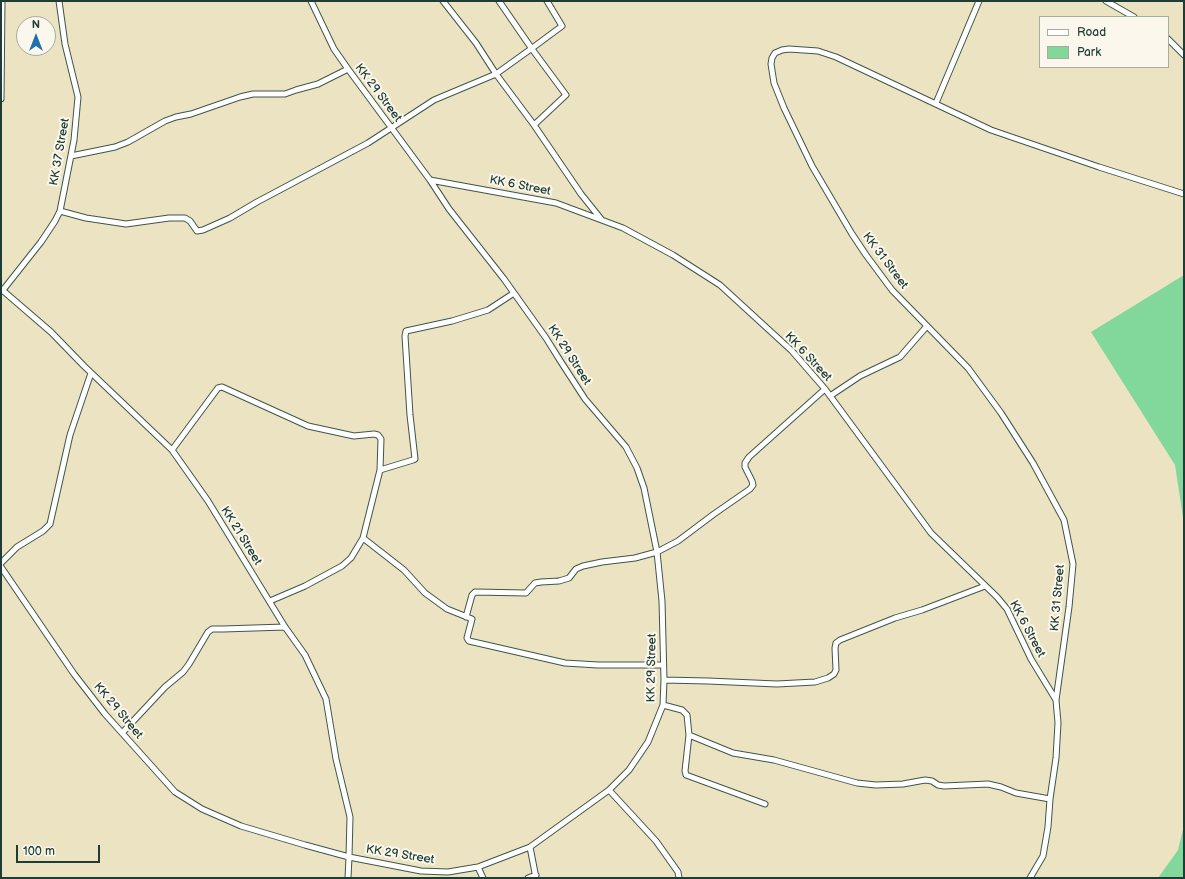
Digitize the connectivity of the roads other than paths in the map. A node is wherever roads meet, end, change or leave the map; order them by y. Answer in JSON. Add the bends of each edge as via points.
{"nodes":[{"id":1,"x":2,"y":1,"type":"edge"},
{"id":2,"x":60,"y":1,"type":"edge"},
{"id":3,"x":311,"y":1,"type":"edge"},
{"id":4,"x":443,"y":1,"type":"edge"},
{"id":5,"x":499,"y":1,"type":"edge"},
{"id":6,"x":547,"y":1,"type":"edge"},
{"id":7,"x":979,"y":1,"type":"edge"},
{"id":8,"x":1106,"y":1,"type":"edge"},
{"id":9,"x":1132,"y":16,"type":"edge"},
{"id":10,"x":1169,"y":40,"type":"edge"},
{"id":11,"x":532,"y":49,"type":"junction"},
{"id":12,"x":1184,"y":55,"type":"edge"},
{"id":13,"x":348,"y":70,"type":"junction"},
{"id":14,"x":496,"y":74,"type":"junction"},
{"id":15,"x":1,"y":99,"type":"edge"},
{"id":16,"x":936,"y":103,"type":"junction"},
{"id":17,"x":534,"y":125,"type":"junction"},
{"id":18,"x":392,"y":128,"type":"junction"},
{"id":19,"x":71,"y":156,"type":"junction"},
{"id":20,"x":430,"y":180,"type":"junction"},
{"id":21,"x":1184,"y":194,"type":"edge"},
{"id":22,"x":60,"y":211,"type":"junction"},
{"id":23,"x":601,"y":220,"type":"junction"},
{"id":24,"x":2,"y":289,"type":"edge"},
{"id":25,"x":514,"y":293,"type":"junction"},
{"id":26,"x":927,"y":326,"type":"junction"},
{"id":27,"x":91,"y":373,"type":"junction"},
{"id":28,"x":825,"y":389,"type":"junction"},
{"id":29,"x":830,"y":396,"type":"junction"},
{"id":30,"x":172,"y":450,"type":"junction"},
{"id":31,"x":380,"y":470,"type":"junction"},
{"id":32,"x":363,"y":538,"type":"junction"},
{"id":33,"x":657,"y":552,"type":"junction"},
{"id":34,"x":1,"y":563,"type":"edge"},
{"id":35,"x":1,"y":567,"type":"edge"},
{"id":36,"x":985,"y":586,"type":"junction"},
{"id":37,"x":270,"y":601,"type":"junction"},
{"id":38,"x":466,"y":617,"type":"junction"},
{"id":39,"x":285,"y":627,"type":"junction"},
{"id":40,"x":663,"y":665,"type":"junction"},
{"id":41,"x":664,"y":680,"type":"junction"},
{"id":42,"x":1056,"y":700,"type":"junction"},
{"id":43,"x":663,"y":704,"type":"junction"},
{"id":44,"x":123,"y":732,"type":"junction"},
{"id":45,"x":689,"y":735,"type":"junction"},
{"id":46,"x":609,"y":790,"type":"junction"},
{"id":47,"x":1050,"y":799,"type":"junction"},
{"id":48,"x":766,"y":804,"type":"dead end"},
{"id":49,"x":530,"y":847,"type":"junction"},
{"id":50,"x":349,"y":857,"type":"junction"},
{"id":51,"x":478,"y":867,"type":"junction"},
{"id":52,"x":536,"y":876,"type":"edge"},
{"id":53,"x":348,"y":878,"type":"edge"},
{"id":54,"x":483,"y":878,"type":"edge"},
{"id":55,"x":528,"y":878,"type":"edge"},
{"id":56,"x":679,"y":878,"type":"edge"},
{"id":57,"x":1030,"y":878,"type":"edge"}],
"edges":[{"from":1,"to":15,"type":"street"},
{"from":2,"to":19,"type":"street","name":"KK 37 Street","via":[[65,44],[78,97]]},
{"from":3,"to":13,"type":"street","name":"KK 29 Street","via":[[334,49]]},
{"from":4,"to":14,"type":"street","via":[[476,43]]},
{"from":5,"to":11,"type":"street"},
{"from":6,"to":11,"type":"street","via":[[562,26]]},
{"from":7,"to":16,"type":"street"},
{"from":8,"to":9,"type":"street"},
{"from":10,"to":12,"type":"street"},
{"from":11,"to":14,"type":"street"},
{"from":11,"to":17,"type":"street","via":[[566,95]]},
{"from":13,"to":18,"type":"street","name":"KK 29 Street"},
{"from":13,"to":19,"type":"street","via":[[318,84],[286,94],[253,94],[240,97],[166,121],[115,147]]},
{"from":14,"to":17,"type":"street"},
{"from":14,"to":18,"type":"street","via":[[434,100]]},
{"from":16,"to":21,"type":"street","name":"KK 31 Street","via":[[991,130]]},
{"from":16,"to":26,"type":"street","name":"KK 31 Street","via":[[836,56],[818,51],[782,50],[772,58],[771,70],[784,108],[819,178],[866,255],[892,290]]},
{"from":17,"to":23,"type":"street"},
{"from":18,"to":20,"type":"street","name":"KK 29 Street"},
{"from":18,"to":22,"type":"street","via":[[230,218],[200,231],[195,230],[185,218],[126,224]]},
{"from":19,"to":22,"type":"street","name":"KK 37 Street"},
{"from":20,"to":23,"type":"street","name":"KK 6 Street","via":[[556,203]]},
{"from":20,"to":25,"type":"street","name":"KK 29 Street","via":[[449,209]]},
{"from":22,"to":24,"type":"street","name":"KK 37 Street","via":[[51,228]]},
{"from":23,"to":28,"type":"street","name":"KK 6 Street","via":[[623,228],[673,255],[720,285],[792,351]]},
{"from":24,"to":27,"type":"street","name":"KK 21 Street","via":[[51,332]]},
{"from":25,"to":31,"type":"street","via":[[488,310],[406,332],[415,459]]},
{"from":25,"to":33,"type":"street","name":"KK 29 Street","via":[[586,399],[626,447],[644,488]]},
{"from":26,"to":29,"type":"street","via":[[900,357],[860,376]]},
{"from":26,"to":42,"type":"street","name":"KK 31 Street","via":[[968,368],[1001,413],[1033,463],[1064,520],[1073,564]]},
{"from":27,"to":30,"type":"street","name":"KK 21 Street"},
{"from":27,"to":34,"type":"street","via":[[70,435],[50,524],[17,547]]},
{"from":28,"to":29,"type":"street","name":"KK 6 Street"},
{"from":28,"to":33,"type":"street","via":[[749,457],[745,467],[753,485],[750,489]]},
{"from":29,"to":36,"type":"street","name":"KK 6 Street","via":[[931,533]]},
{"from":30,"to":31,"type":"street","via":[[218,388],[222,387],[308,426],[354,436],[378,435],[381,439]]},
{"from":30,"to":37,"type":"street","name":"KK 21 Street"},
{"from":31,"to":32,"type":"street"},
{"from":32,"to":37,"type":"street","via":[[351,558],[342,566]]},
{"from":32,"to":38,"type":"street","via":[[404,570],[425,593],[447,609]]},
{"from":33,"to":38,"type":"street","via":[[583,566],[576,569],[569,578],[535,583],[526,593],[475,592]]},
{"from":33,"to":40,"type":"street","name":"KK 29 Street","via":[[662,601]]},
{"from":35,"to":44,"type":"street","name":"KK 29 Street","via":[[74,674],[105,714]]},
{"from":36,"to":41,"type":"street","via":[[840,640],[836,643],[834,674],[815,682],[777,684]]},
{"from":36,"to":42,"type":"street","name":"KK 6 Street","via":[[1007,609],[1031,659]]},
{"from":37,"to":39,"type":"street","name":"KK 21 Street"},
{"from":38,"to":40,"type":"street","via":[[472,619],[467,638],[473,643],[565,663]]},
{"from":39,"to":44,"type":"street","via":[[212,629],[183,672],[165,686]]},
{"from":39,"to":50,"type":"street","name":"KK 21 Street","via":[[305,655],[326,699],[336,759],[350,817]]},
{"from":40,"to":41,"type":"street","name":"KK 29 Street"},
{"from":41,"to":43,"type":"street","name":"KK 29 Street"},
{"from":42,"to":47,"type":"street","name":"KK 31 Street","via":[[1056,758]]},
{"from":43,"to":45,"type":"street","via":[[682,710],[687,715]]},
{"from":43,"to":46,"type":"street","name":"KK 29 Street","via":[[648,742],[629,770]]},
{"from":44,"to":50,"type":"street","name":"KK 29 Street","via":[[175,792],[202,809],[241,826]]},
{"from":45,"to":47,"type":"street","via":[[733,753],[774,760],[857,783],[903,784],[925,780],[944,786],[994,784],[1016,793]]},
{"from":45,"to":48,"type":"street","via":[[684,771],[686,775]]},
{"from":46,"to":49,"type":"street","name":"KK 29 Street"},
{"from":46,"to":56,"type":"street","via":[[656,841],[678,872]]},
{"from":47,"to":57,"type":"street","name":"KK 31 Street","via":[[1043,856]]},
{"from":49,"to":51,"type":"street","name":"KK 29 Street"},
{"from":49,"to":52,"type":"street"},
{"from":50,"to":51,"type":"street","name":"KK 29 Street","via":[[422,871],[448,872]]},
{"from":50,"to":53,"type":"street","name":"KK 21 Street"},
{"from":51,"to":54,"type":"street"},
{"from":52,"to":55,"type":"street"}]}
